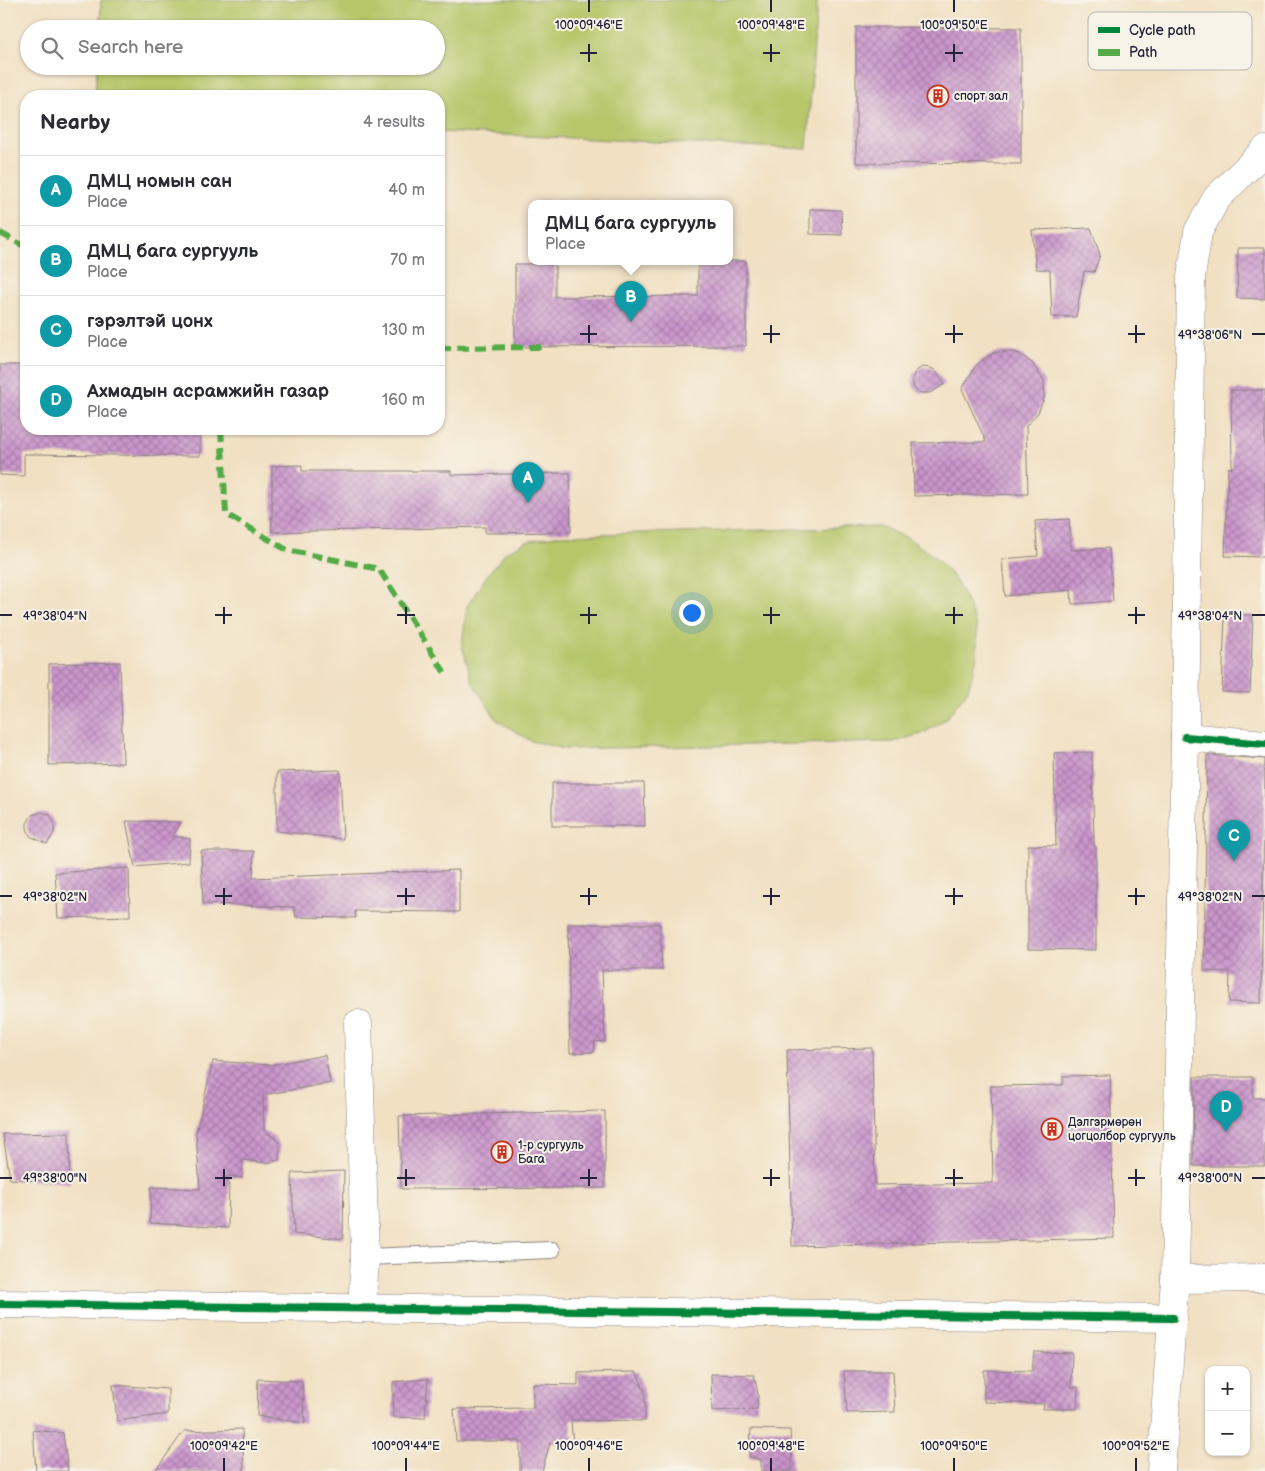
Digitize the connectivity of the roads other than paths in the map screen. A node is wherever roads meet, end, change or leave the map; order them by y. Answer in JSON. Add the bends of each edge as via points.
{"nodes":[{"id":1,"x":1265,"y":150,"type":"edge"},
{"id":2,"x":1185,"y":737,"type":"junction"},
{"id":3,"x":1265,"y":744,"type":"edge"},
{"id":4,"x":358,"y":1024,"type":"dead end"},
{"id":5,"x":552,"y":1250,"type":"dead end"},
{"id":6,"x":365,"y":1257,"type":"junction"},
{"id":7,"x":1265,"y":1278,"type":"edge"},
{"id":8,"x":1176,"y":1279,"type":"junction"},
{"id":9,"x":0,"y":1304,"type":"edge"},
{"id":10,"x":362,"y":1308,"type":"junction"},
{"id":11,"x":1173,"y":1318,"type":"junction"},
{"id":12,"x":1161,"y":1471,"type":"edge"}],
"edges":[{"from":1,"to":2,"type":"street","via":[[1216,199],[1198,232],[1191,276]]},
{"from":2,"to":3,"type":"street"},
{"from":2,"to":8,"type":"street"},
{"from":4,"to":6,"type":"street"},
{"from":5,"to":6,"type":"lane"},
{"from":6,"to":10,"type":"street"},
{"from":7,"to":8,"type":"street"},
{"from":8,"to":11,"type":"street"},
{"from":9,"to":10,"type":"street"},
{"from":10,"to":11,"type":"street"},
{"from":11,"to":12,"type":"street"}]}
